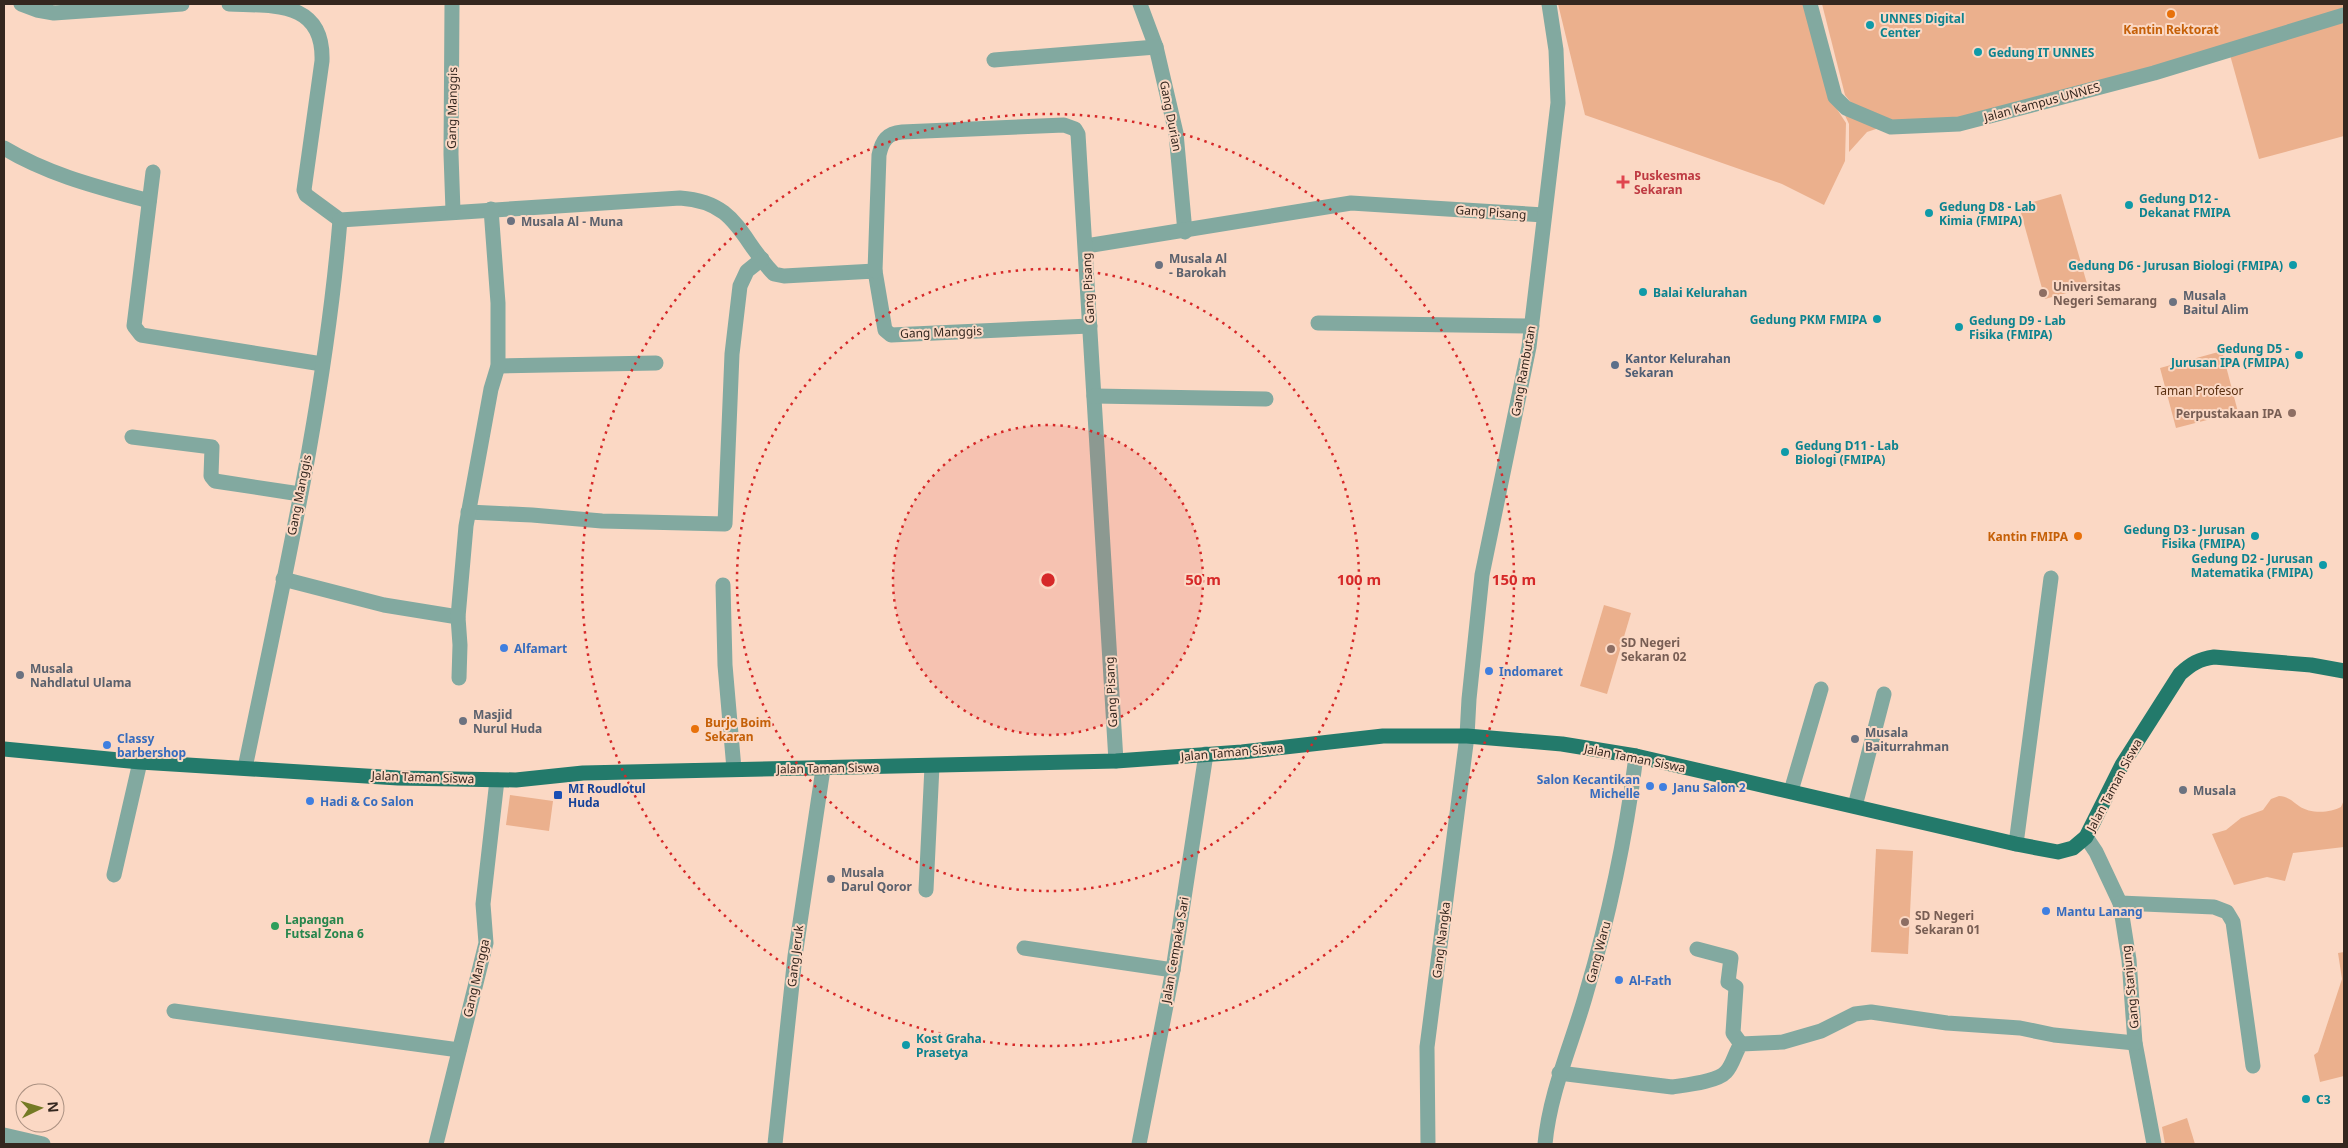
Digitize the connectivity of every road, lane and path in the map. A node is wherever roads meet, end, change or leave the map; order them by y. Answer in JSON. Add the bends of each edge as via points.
{"nodes":[{"id":1,"x":21,"y":4,"type":"edge"},
{"id":2,"x":182,"y":4,"type":"edge"},
{"id":3,"x":229,"y":4,"type":"edge"},
{"id":4,"x":452,"y":4,"type":"edge"},
{"id":5,"x":1140,"y":4,"type":"edge"},
{"id":6,"x":1549,"y":4,"type":"edge"},
{"id":7,"x":1810,"y":4,"type":"edge"},
{"id":8,"x":2344,"y":15,"type":"edge"},
{"id":9,"x":1156,"y":46,"type":"junction"},
{"id":10,"x":994,"y":60,"type":"dead end"},
{"id":11,"x":4,"y":148,"type":"edge"},
{"id":12,"x":153,"y":172,"type":"dead end"},
{"id":13,"x":149,"y":201,"type":"junction"},
{"id":14,"x":491,"y":209,"type":"junction"},
{"id":15,"x":453,"y":212,"type":"junction"},
{"id":16,"x":1544,"y":215,"type":"junction"},
{"id":17,"x":340,"y":220,"type":"junction"},
{"id":18,"x":1186,"y":232,"type":"junction"},
{"id":19,"x":1086,"y":246,"type":"junction"},
{"id":20,"x":762,"y":259,"type":"junction"},
{"id":21,"x":875,"y":271,"type":"junction"},
{"id":22,"x":1318,"y":323,"type":"dead end"},
{"id":23,"x":1090,"y":326,"type":"junction"},
{"id":24,"x":1532,"y":326,"type":"junction"},
{"id":25,"x":656,"y":363,"type":"dead end"},
{"id":26,"x":322,"y":364,"type":"junction"},
{"id":27,"x":498,"y":366,"type":"junction"},
{"id":28,"x":1094,"y":396,"type":"junction"},
{"id":29,"x":1266,"y":399,"type":"dead end"},
{"id":30,"x":132,"y":437,"type":"dead end"},
{"id":31,"x":300,"y":494,"type":"junction"},
{"id":32,"x":468,"y":512,"type":"junction"},
{"id":33,"x":2052,"y":578,"type":"dead end"},
{"id":34,"x":283,"y":579,"type":"junction"},
{"id":35,"x":723,"y":585,"type":"dead end"},
{"id":36,"x":458,"y":617,"type":"junction"},
{"id":37,"x":2344,"y":671,"type":"edge"},
{"id":38,"x":459,"y":678,"type":"dead end"},
{"id":39,"x":1821,"y":689,"type":"dead end"},
{"id":40,"x":1884,"y":694,"type":"dead end"},
{"id":41,"x":1467,"y":736,"type":"junction"},
{"id":42,"x":4,"y":749,"type":"edge"},
{"id":43,"x":1206,"y":754,"type":"junction"},
{"id":44,"x":1636,"y":756,"type":"junction"},
{"id":45,"x":1116,"y":760,"type":"junction"},
{"id":46,"x":140,"y":762,"type":"junction"},
{"id":47,"x":932,"y":766,"type":"junction"},
{"id":48,"x":245,"y":768,"type":"junction"},
{"id":49,"x":823,"y":768,"type":"junction"},
{"id":50,"x":734,"y":770,"type":"junction"},
{"id":51,"x":497,"y":780,"type":"junction"},
{"id":52,"x":1791,"y":791,"type":"junction"},
{"id":53,"x":1855,"y":806,"type":"junction"},
{"id":54,"x":2086,"y":837,"type":"junction"},
{"id":55,"x":2016,"y":844,"type":"junction"},
{"id":56,"x":114,"y":875,"type":"dead end"},
{"id":57,"x":926,"y":890,"type":"dead end"},
{"id":58,"x":2120,"y":902,"type":"junction"},
{"id":59,"x":1024,"y":948,"type":"dead end"},
{"id":60,"x":1697,"y":949,"type":"dead end"},
{"id":61,"x":1173,"y":970,"type":"junction"},
{"id":62,"x":174,"y":1011,"type":"dead end"},
{"id":63,"x":2135,"y":1043,"type":"junction"},
{"id":64,"x":1741,"y":1044,"type":"junction"},
{"id":65,"x":459,"y":1050,"type":"junction"},
{"id":66,"x":2253,"y":1066,"type":"dead end"},
{"id":67,"x":1559,"y":1073,"type":"junction"},
{"id":68,"x":4,"y":1135,"type":"edge"},
{"id":69,"x":43,"y":1144,"type":"edge"},
{"id":70,"x":436,"y":1144,"type":"edge"},
{"id":71,"x":775,"y":1144,"type":"edge"},
{"id":72,"x":1139,"y":1144,"type":"edge"},
{"id":73,"x":1428,"y":1144,"type":"edge"},
{"id":74,"x":1545,"y":1144,"type":"edge"},
{"id":75,"x":2154,"y":1144,"type":"edge"}],
"edges":[{"from":1,"to":2,"type":"street","via":[[54,13]]},
{"from":3,"to":17,"type":"street","via":[[289,7],[306,15],[318,33],[322,61],[304,190],[306,195]]},
{"from":4,"to":15,"type":"street","name":"Gang Manggis"},
{"from":5,"to":9,"type":"street","name":"Gang Durian"},
{"from":6,"to":16,"type":"street","name":"Gang Rambutan","via":[[1556,50],[1558,103]]},
{"from":7,"to":8,"type":"street","name":"Jalan Kampus UNNES","via":[[1835,97],[1846,108],[1891,127],[1959,124],[2154,73]]},
{"from":9,"to":10,"type":"street"},
{"from":9,"to":18,"type":"street","name":"Gang Durian","via":[[1176,133]]},
{"from":11,"to":13,"type":"street","via":[[40,168],[78,182]]},
{"from":12,"to":13,"type":"street"},
{"from":13,"to":26,"type":"street","via":[[134,326],[141,335]]},
{"from":14,"to":15,"type":"street"},
{"from":14,"to":20,"type":"street","via":[[697,199],[728,215]]},
{"from":14,"to":27,"type":"street","via":[[498,303]]},
{"from":15,"to":17,"type":"street"},
{"from":16,"to":18,"type":"street","name":"Gang Pisang","via":[[1351,202]]},
{"from":16,"to":24,"type":"street","name":"Gang Rambutan"},
{"from":17,"to":26,"type":"street","name":"Gang Manggis"},
{"from":18,"to":19,"type":"street","name":"Gang Pisang"},
{"from":19,"to":21,"type":"street","name":"Gang Manggis","via":[[1078,134],[1075,129],[1064,124],[896,132],[886,137],[879,155]]},
{"from":19,"to":23,"type":"street","name":"Gang Pisang"},
{"from":20,"to":21,"type":"street","via":[[774,274],[784,276]]},
{"from":20,"to":32,"type":"street","via":[[747,271],[740,286],[732,354],[725,524],[602,521]]},
{"from":21,"to":23,"type":"street","name":"Gang Manggis","via":[[885,330],[890,334]]},
{"from":22,"to":24,"type":"street"},
{"from":23,"to":28,"type":"street","name":"Gang Pisang"},
{"from":24,"to":41,"type":"street","name":"Gang Rambutan","via":[[1482,575]]},
{"from":25,"to":27,"type":"street"},
{"from":26,"to":31,"type":"street","name":"Gang Manggis"},
{"from":27,"to":32,"type":"street"},
{"from":28,"to":29,"type":"street"},
{"from":28,"to":45,"type":"street","name":"Gang Pisang"},
{"from":30,"to":31,"type":"street","via":[[212,447],[211,476],[215,480]]},
{"from":31,"to":34,"type":"street","name":"Gang Manggis"},
{"from":32,"to":36,"type":"street"},
{"from":33,"to":55,"type":"street"},
{"from":34,"to":36,"type":"street","via":[[384,605]]},
{"from":34,"to":48,"type":"street","name":"Gang Manggis"},
{"from":35,"to":50,"type":"street","via":[[724,665]]},
{"from":36,"to":38,"type":"street"},
{"from":37,"to":54,"type":"main road","name":"Jalan Taman Siswa","via":[[2214,657],[2190,664],[2180,674],[2122,765]]},
{"from":39,"to":52,"type":"street"},
{"from":40,"to":53,"type":"street"},
{"from":41,"to":43,"type":"main road","name":"Jalan Taman Siswa","via":[[1384,736]]},
{"from":41,"to":44,"type":"main road","name":"Jalan Taman Siswa","via":[[1562,744]]},
{"from":41,"to":73,"type":"street","name":"Gang Nangka","via":[[1427,1047]]},
{"from":42,"to":46,"type":"main road","name":"Jalan Taman Siswa"},
{"from":43,"to":45,"type":"main road","name":"Jalan Taman Siswa"},
{"from":43,"to":61,"type":"street","name":"Jalan Cempaka Sari"},
{"from":44,"to":52,"type":"main road","name":"Jalan Taman Siswa"},
{"from":44,"to":67,"type":"street","name":"Gang Waru","via":[[1615,888],[1586,996]]},
{"from":45,"to":47,"type":"main road","name":"Jalan Taman Siswa"},
{"from":46,"to":48,"type":"main road","name":"Jalan Taman Siswa"},
{"from":46,"to":56,"type":"street"},
{"from":47,"to":49,"type":"main road","name":"Jalan Taman Siswa"},
{"from":47,"to":57,"type":"street"},
{"from":48,"to":51,"type":"main road","name":"Jalan Taman Siswa","via":[[398,778]]},
{"from":49,"to":50,"type":"main road","name":"Jalan Taman Siswa"},
{"from":49,"to":71,"type":"street","name":"Gang Jeruk","via":[[794,956]]},
{"from":50,"to":51,"type":"main road","name":"Jalan Taman Siswa","via":[[583,773]]},
{"from":51,"to":65,"type":"street","name":"Gang Mangga","via":[[483,904],[486,943]]},
{"from":52,"to":53,"type":"main road","name":"Jalan Taman Siswa"},
{"from":53,"to":55,"type":"main road","name":"Jalan Taman Siswa"},
{"from":54,"to":55,"type":"main road","name":"Jalan Taman Siswa","via":[[2073,848],[2058,852]]},
{"from":54,"to":58,"type":"street","name":"Gang Stanjung"},
{"from":58,"to":63,"type":"street","name":"Gang Stanjung","via":[[2129,960]]},
{"from":58,"to":66,"type":"street","via":[[2214,907],[2227,912],[2233,922]]},
{"from":59,"to":61,"type":"street"},
{"from":60,"to":64,"type":"street","via":[[1732,958],[1728,982],[1736,987],[1733,1033]]},
{"from":61,"to":72,"type":"street","name":"Jalan Cempaka Sari"},
{"from":62,"to":65,"type":"street"},
{"from":63,"to":64,"type":"street","via":[[1871,1012],[1855,1014],[1821,1032],[1783,1042]]},
{"from":63,"to":75,"type":"street","name":"Gang Stanjung"},
{"from":64,"to":67,"type":"street","via":[[1727,1072],[1717,1078],[1685,1085]]},
{"from":65,"to":70,"type":"street","name":"Gang Mangga"},
{"from":67,"to":74,"type":"street","name":"Gang Waru"},
{"from":68,"to":69,"type":"street"}]}
